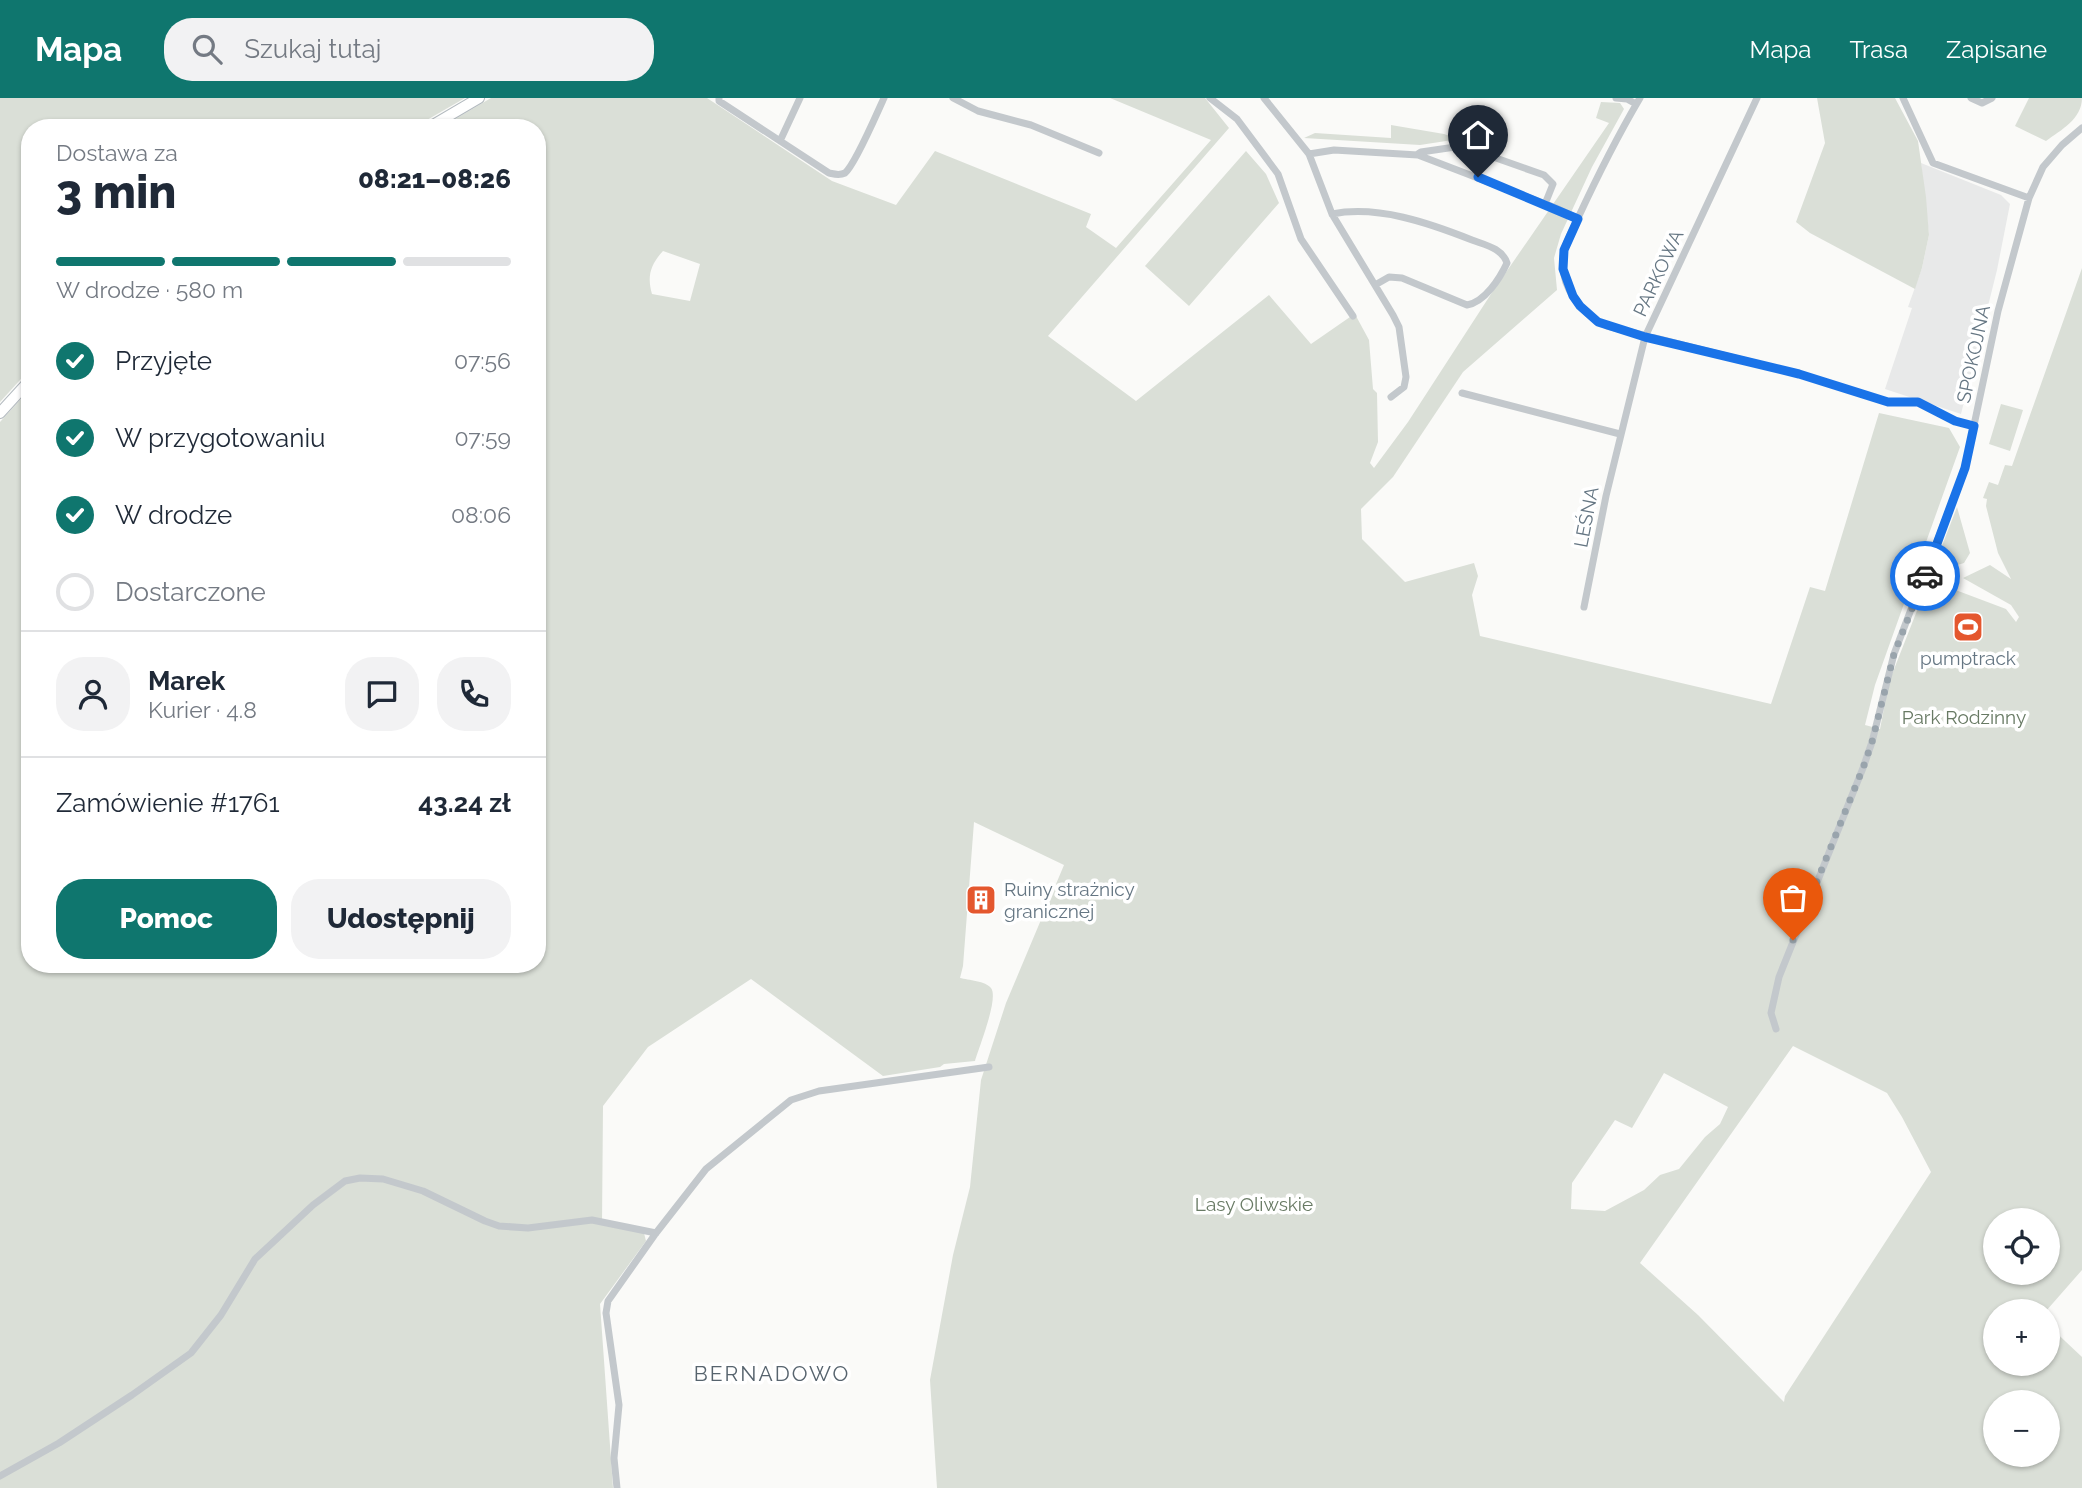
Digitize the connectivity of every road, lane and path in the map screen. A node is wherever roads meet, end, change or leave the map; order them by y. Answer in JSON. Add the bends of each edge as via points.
{"nodes":[{"id":1,"x":479,"y":98,"type":"edge"},
{"id":2,"x":800,"y":98,"type":"edge"},
{"id":3,"x":884,"y":98,"type":"edge"},
{"id":4,"x":953,"y":98,"type":"edge"},
{"id":5,"x":1210,"y":98,"type":"edge"},
{"id":6,"x":1264,"y":98,"type":"edge"},
{"id":7,"x":1616,"y":98,"type":"edge"},
{"id":8,"x":1757,"y":98,"type":"edge"},
{"id":9,"x":1903,"y":98,"type":"edge"},
{"id":10,"x":1971,"y":98,"type":"edge"},
{"id":11,"x":1992,"y":98,"type":"edge"},
{"id":12,"x":719,"y":99,"type":"edge"},
{"id":13,"x":1638,"y":101,"type":"edge"},
{"id":14,"x":443,"y":119,"type":"edge"},
{"id":15,"x":2082,"y":128,"type":"edge"},
{"id":16,"x":780,"y":141,"type":"junction"},
{"id":17,"x":1099,"y":153,"type":"dead end"},
{"id":18,"x":1309,"y":154,"type":"junction"},
{"id":19,"x":1418,"y":155,"type":"junction"},
{"id":20,"x":2029,"y":198,"type":"junction"},
{"id":21,"x":1545,"y":204,"type":"junction"},
{"id":22,"x":1332,"y":214,"type":"junction"},
{"id":23,"x":1578,"y":219,"type":"junction"},
{"id":24,"x":1375,"y":285,"type":"junction"},
{"id":25,"x":1353,"y":316,"type":"dead end"},
{"id":26,"x":1645,"y":337,"type":"junction"},
{"id":27,"x":21,"y":390,"type":"edge"},
{"id":28,"x":1462,"y":393,"type":"dead end"},
{"id":29,"x":1391,"y":397,"type":"dead end"},
{"id":30,"x":0,"y":413,"type":"edge"},
{"id":31,"x":1974,"y":426,"type":"junction"},
{"id":32,"x":1620,"y":433,"type":"junction"},
{"id":33,"x":1584,"y":607,"type":"dead end"},
{"id":34,"x":1776,"y":1029,"type":"dead end"},
{"id":35,"x":989,"y":1067,"type":"dead end"},
{"id":36,"x":656,"y":1233,"type":"junction"},
{"id":37,"x":0,"y":1476,"type":"edge"},
{"id":38,"x":617,"y":1488,"type":"edge"}],
"edges":[{"from":1,"to":14,"type":"main road"},
{"from":2,"to":16,"type":"street"},
{"from":3,"to":16,"type":"street","via":[[843,174],[829,173]]},
{"from":4,"to":17,"type":"street"},
{"from":5,"to":25,"type":"street","via":[[1237,120],[1278,174],[1301,239]]},
{"from":6,"to":18,"type":"street"},
{"from":7,"to":13,"type":"street"},
{"from":8,"to":26,"type":"street","name":"PARKOWA"},
{"from":9,"to":20,"type":"street","via":[[1933,163]]},
{"from":10,"to":11,"type":"street","via":[[1982,103]]},
{"from":12,"to":16,"type":"street"},
{"from":13,"to":23,"type":"street","name":"PARKOWA"},
{"from":15,"to":20,"type":"street","name":"SPOKOJNA","via":[[2043,167]]},
{"from":18,"to":19,"type":"street","via":[[1334,150]]},
{"from":18,"to":22,"type":"street"},
{"from":19,"to":21,"type":"street"},
{"from":19,"to":21,"type":"street","via":[[1462,146],[1544,175],[1553,184]]},
{"from":20,"to":31,"type":"street","name":"SPOKOJNA","via":[[1998,311]]},
{"from":21,"to":23,"type":"street"},
{"from":22,"to":24,"type":"street"},
{"from":22,"to":24,"type":"street","via":[[1386,215],[1427,224],[1500,251],[1507,263],[1486,294],[1467,305],[1395,277]]},
{"from":23,"to":26,"type":"street","name":"PARKOWA","via":[[1563,259],[1573,296],[1598,322]]},
{"from":24,"to":29,"type":"street","via":[[1399,327],[1406,377],[1404,387]]},
{"from":26,"to":31,"type":"street","via":[[1799,374],[1888,402],[1918,402]]},
{"from":26,"to":32,"type":"street","name":"LEŚNA"},
{"from":27,"to":30,"type":"main road"},
{"from":28,"to":32,"type":"street"},
{"from":31,"to":34,"type":"street","name":"SPOKOJNA","via":[[1958,487],[1894,654],[1863,768],[1782,968],[1771,1013]]},
{"from":32,"to":33,"type":"street","name":"LEŚNA"},
{"from":35,"to":36,"type":"street","via":[[819,1091],[791,1100],[706,1169]]},
{"from":36,"to":37,"type":"street","via":[[592,1220],[528,1228],[499,1226],[396,1183],[372,1178],[345,1181],[255,1259],[216,1323],[191,1353],[59,1443]]},
{"from":36,"to":38,"type":"street","via":[[614,1290],[606,1313],[619,1405],[614,1458]]}]}
